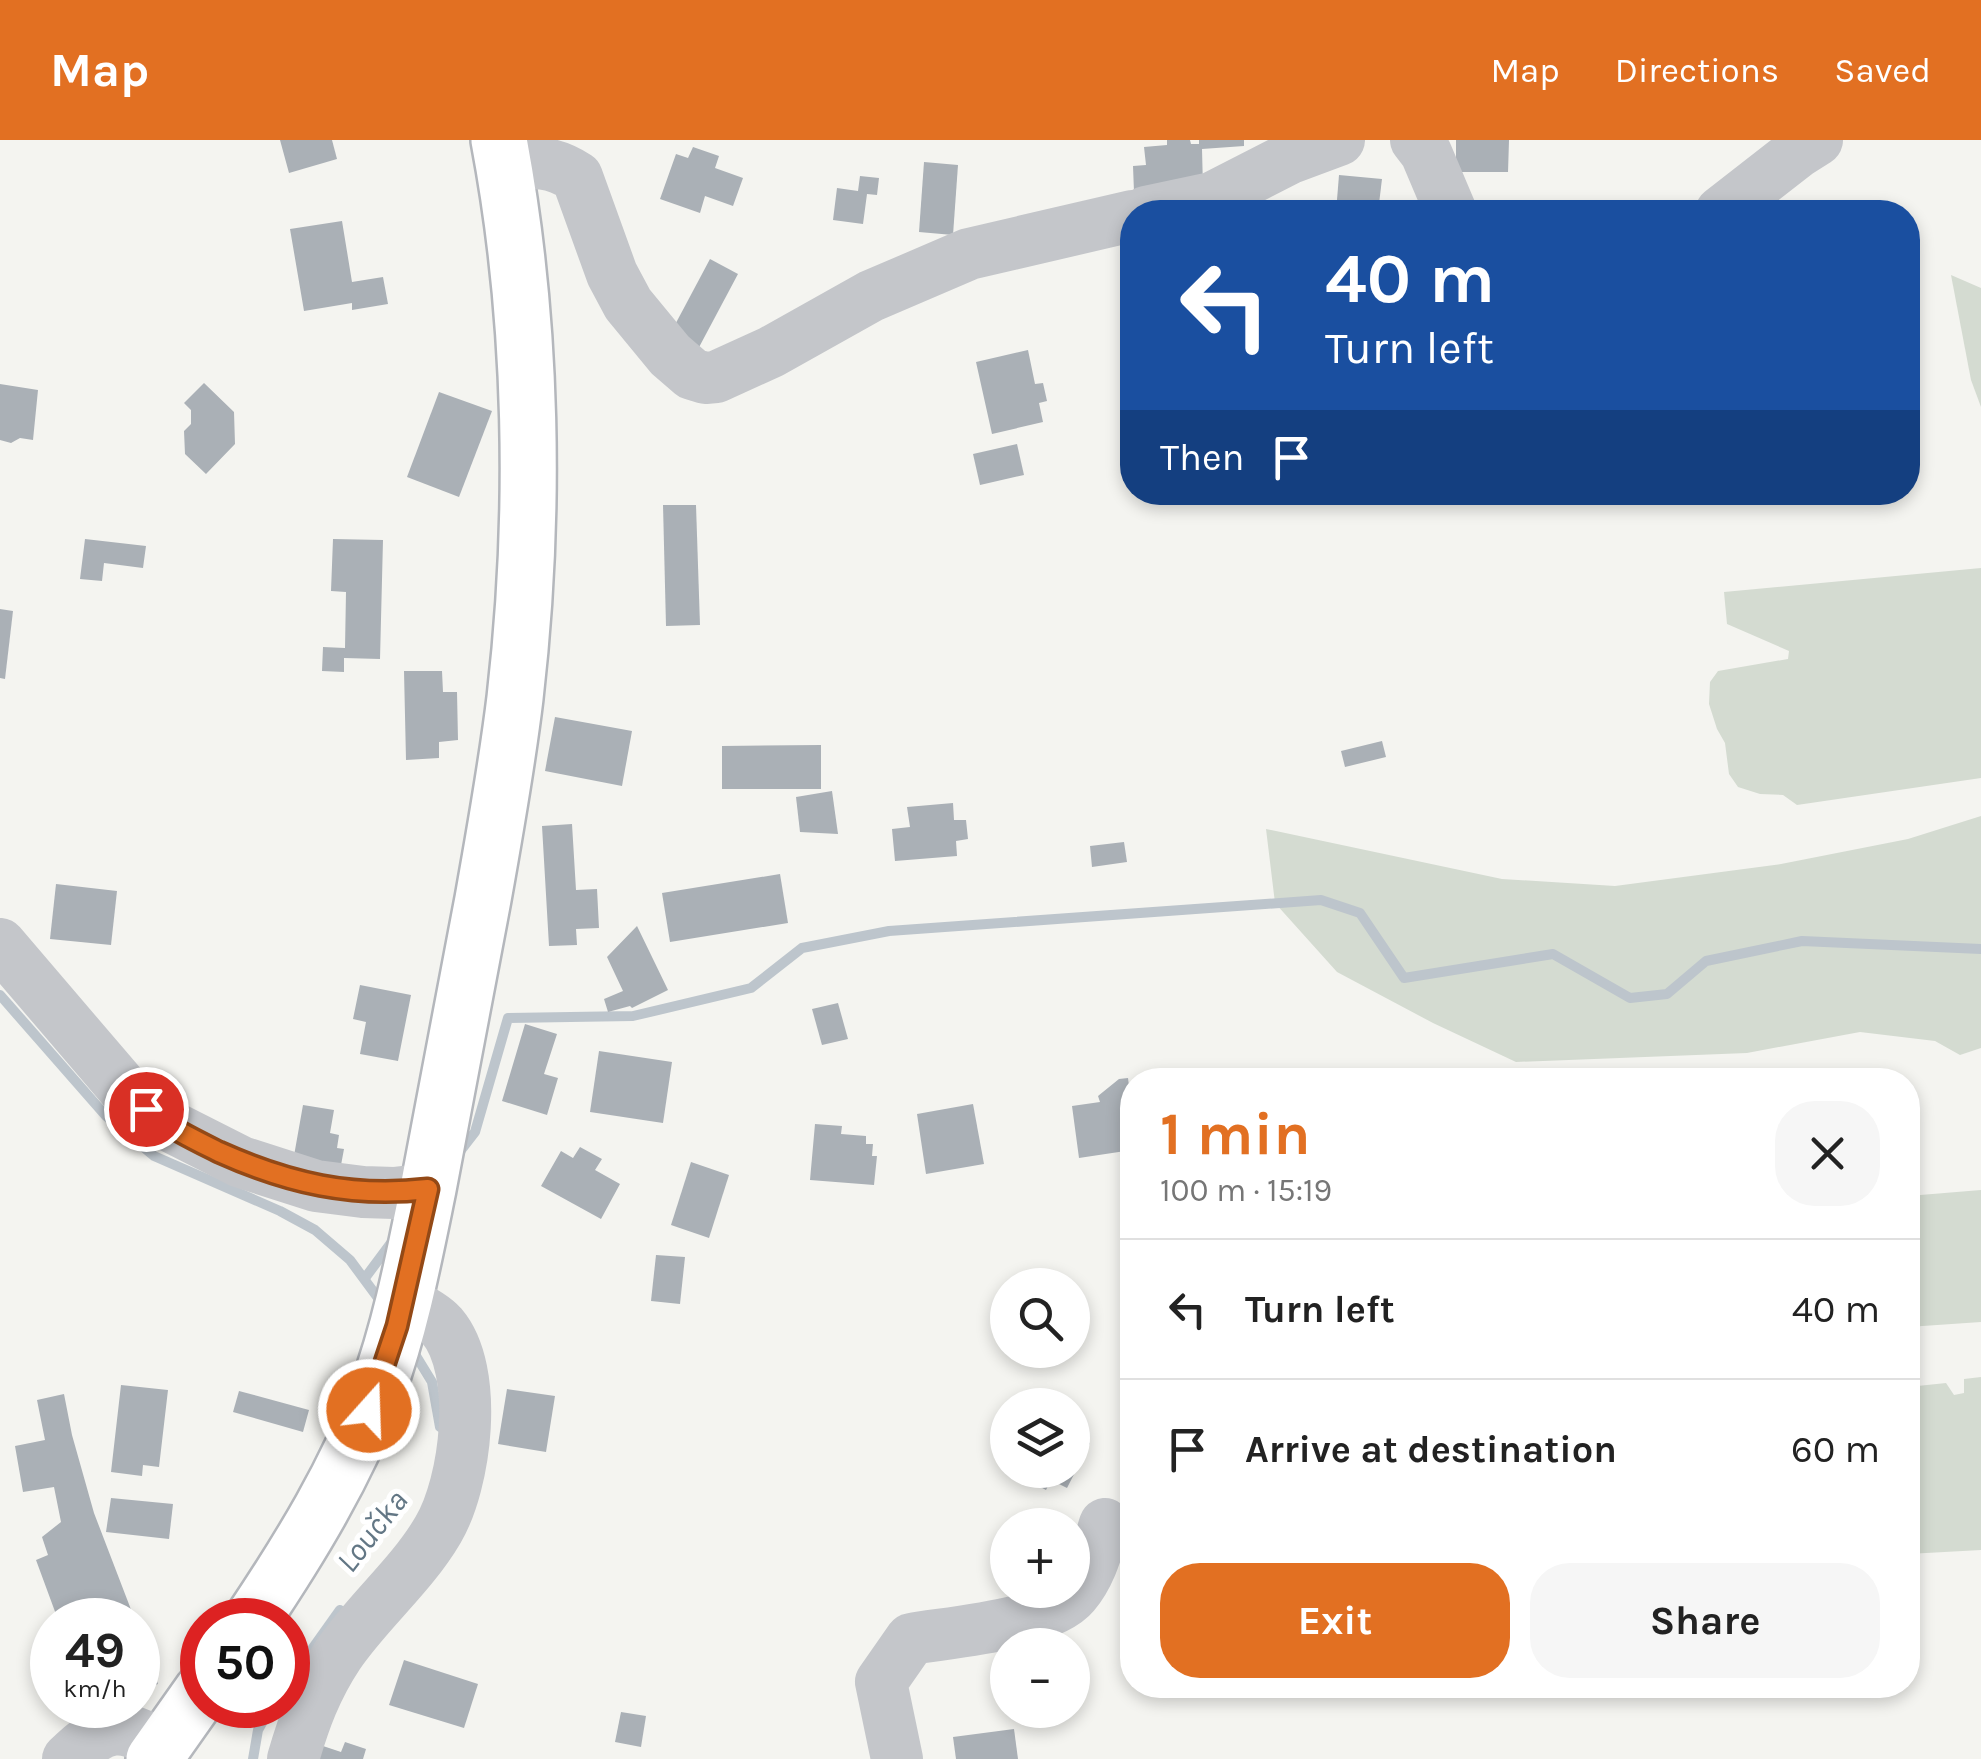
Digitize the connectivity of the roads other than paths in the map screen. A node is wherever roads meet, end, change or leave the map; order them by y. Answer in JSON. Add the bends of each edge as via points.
{"nodes":[{"id":1,"x":1339,"y":140,"type":"edge"},
{"id":2,"x":1416,"y":140,"type":"edge"},
{"id":3,"x":1817,"y":140,"type":"edge"},
{"id":4,"x":501,"y":152,"type":"edge"},
{"id":5,"x":1203,"y":200,"type":"edge"},
{"id":6,"x":1446,"y":200,"type":"edge"},
{"id":7,"x":1737,"y":200,"type":"edge"},
{"id":8,"x":1120,"y":219,"type":"edge"},
{"id":9,"x":0,"y":944,"type":"edge"},
{"id":10,"x":428,"y":1189,"type":"junction"},
{"id":11,"x":404,"y":1301,"type":"junction"},
{"id":12,"x":1106,"y":1524,"type":"dead end"},
{"id":13,"x":266,"y":1598,"type":"edge"},
{"id":14,"x":180,"y":1722,"type":"edge"},
{"id":15,"x":158,"y":1753,"type":"edge"},
{"id":16,"x":68,"y":1759,"type":"edge"},
{"id":17,"x":293,"y":1759,"type":"edge"},
{"id":18,"x":897,"y":1759,"type":"edge"}],
"edges":[{"from":1,"to":5,"type":"street"},
{"from":2,"to":6,"type":"street"},
{"from":3,"to":7,"type":"street"},
{"from":4,"to":8,"type":"street","via":[[577,178],[628,304],[670,355],[704,378],[716,378],[870,296],[969,254]]},
{"from":4,"to":10,"type":"main road","via":[[526,372],[524,597],[503,785]]},
{"from":9,"to":10,"type":"street","via":[[130,1096],[162,1122],[242,1162],[316,1186]]},
{"from":10,"to":11,"type":"main road"},
{"from":11,"to":13,"type":"main road","via":[[346,1463]]},
{"from":11,"to":17,"type":"street","via":[[442,1326],[460,1365],[464,1419],[456,1482],[428,1546],[352,1634],[316,1692]]},
{"from":12,"to":18,"type":"street","via":[[1090,1570],[1071,1598],[1032,1619],[911,1638],[881,1682]]},
{"from":14,"to":15,"type":"main road"},
{"from":15,"to":16,"type":"street","via":[[137,1732],[116,1728],[88,1740]]}]}
